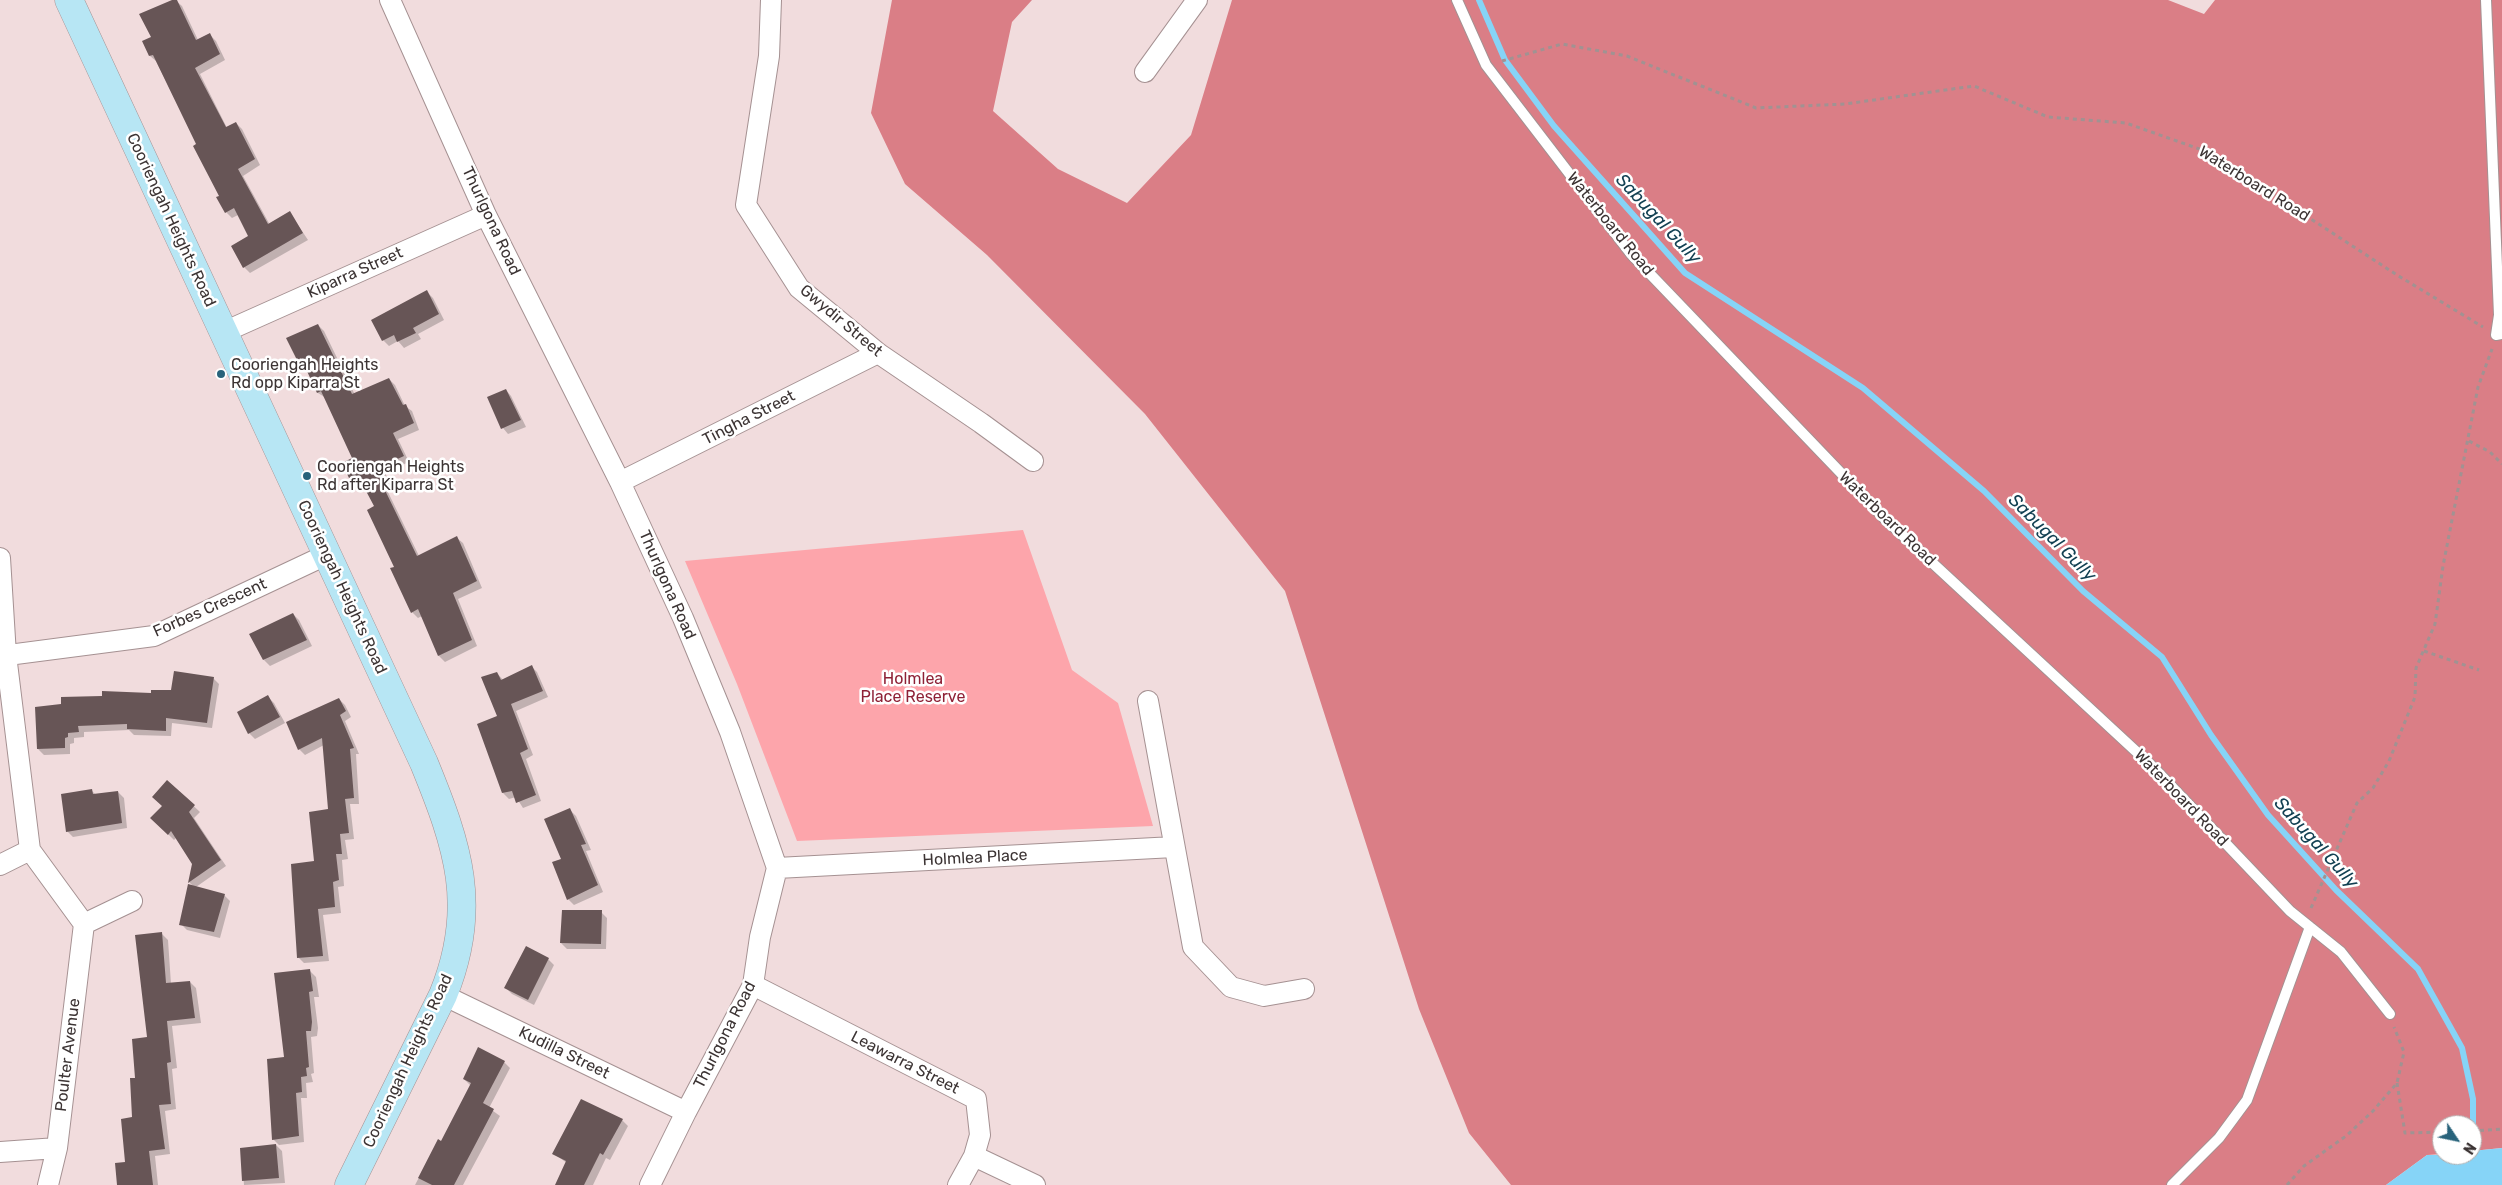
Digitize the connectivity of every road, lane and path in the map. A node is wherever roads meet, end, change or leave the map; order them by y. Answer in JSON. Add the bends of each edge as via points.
{"nodes":[{"id":1,"x":69,"y":0,"type":"edge"},
{"id":2,"x":390,"y":0,"type":"edge"},
{"id":3,"x":770,"y":0,"type":"edge"},
{"id":4,"x":1197,"y":0,"type":"edge"},
{"id":5,"x":1457,"y":0,"type":"edge"},
{"id":6,"x":2486,"y":0,"type":"edge"},
{"id":7,"x":1486,"y":65,"type":"junction"},
{"id":8,"x":1145,"y":72,"type":"dead end"},
{"id":9,"x":486,"y":215,"type":"junction"},
{"id":10,"x":224,"y":332,"type":"junction"},
{"id":11,"x":2499,"y":335,"type":"edge"},
{"id":12,"x":878,"y":353,"type":"junction"},
{"id":13,"x":2469,"y":441,"type":"junction"},
{"id":14,"x":1033,"y":461,"type":"dead end"},
{"id":15,"x":2502,"y":464,"type":"edge"},
{"id":16,"x":620,"y":482,"type":"junction"},
{"id":17,"x":326,"y":555,"type":"junction"},
{"id":18,"x":0,"y":558,"type":"edge"},
{"id":19,"x":2424,"y":650,"type":"junction"},
{"id":20,"x":3,"y":656,"type":"edge"},
{"id":21,"x":2479,"y":670,"type":"dead end"},
{"id":22,"x":1148,"y":701,"type":"dead end"},
{"id":23,"x":1174,"y":847,"type":"junction"},
{"id":24,"x":30,"y":850,"type":"junction"},
{"id":25,"x":0,"y":865,"type":"edge"},
{"id":26,"x":777,"y":868,"type":"junction"},
{"id":27,"x":132,"y":901,"type":"dead end"},
{"id":28,"x":2311,"y":909,"type":"dead end"},
{"id":29,"x":84,"y":924,"type":"junction"},
{"id":30,"x":2310,"y":927,"type":"junction"},
{"id":31,"x":753,"y":985,"type":"junction"},
{"id":32,"x":1304,"y":989,"type":"dead end"},
{"id":33,"x":443,"y":994,"type":"junction"},
{"id":34,"x":2390,"y":1014,"type":"joint"},
{"id":35,"x":2397,"y":1083,"type":"junction"},
{"id":36,"x":686,"y":1112,"type":"junction"},
{"id":37,"x":2502,"y":1129,"type":"edge"},
{"id":38,"x":2482,"y":1130,"type":"edge"},
{"id":39,"x":2432,"y":1133,"type":"edge"},
{"id":40,"x":57,"y":1148,"type":"junction"},
{"id":41,"x":0,"y":1152,"type":"edge"},
{"id":42,"x":974,"y":1156,"type":"junction"},
{"id":43,"x":48,"y":1185,"type":"edge"},
{"id":44,"x":349,"y":1185,"type":"edge"},
{"id":45,"x":650,"y":1185,"type":"edge"},
{"id":46,"x":958,"y":1185,"type":"edge"},
{"id":47,"x":1034,"y":1185,"type":"edge"},
{"id":48,"x":2172,"y":1185,"type":"edge"},
{"id":49,"x":2287,"y":1185,"type":"edge"}],
"edges":[{"from":1,"to":10,"type":"street","name":"Cooriengah Heights Road"},
{"from":2,"to":9,"type":"street","name":"Thurlgona Road"},
{"from":3,"to":12,"type":"street","name":"Gwydir Street","via":[[769,56],[746,205],[799,288]]},
{"from":4,"to":8,"type":"street"},
{"from":5,"to":7,"type":"lane"},
{"from":6,"to":11,"type":"lane"},
{"from":7,"to":11,"type":"path","name":"Waterboard Road","via":[[1562,44],[1627,56],[1756,108],[1846,104],[1974,86],[2048,117],[2126,123],[2208,152],[2397,275]]},
{"from":7,"to":30,"type":"lane","name":"Waterboard Road","via":[[1642,266],[1885,519],[2154,768],[2290,911]]},
{"from":9,"to":10,"type":"street","name":"Kiparra Street"},
{"from":9,"to":16,"type":"street","name":"Thurlgona Road"},
{"from":10,"to":17,"type":"street","name":"Cooriengah Heights Road"},
{"from":11,"to":13,"type":"path","via":[[2478,387]]},
{"from":12,"to":14,"type":"street","name":"Gwydir Street"},
{"from":12,"to":16,"type":"street","name":"Tingha Street"},
{"from":13,"to":15,"type":"path","via":[[2490,452]]},
{"from":13,"to":19,"type":"path","via":[[2443,566],[2435,624]]},
{"from":16,"to":26,"type":"street","name":"Thurlgona Road","via":[[683,618],[730,732]]},
{"from":17,"to":20,"type":"street","name":"Forbes Crescent","via":[[154,636]]},
{"from":17,"to":33,"type":"street","name":"Cooriengah Heights Road","via":[[424,763],[456,849],[462,892],[460,933],[454,965]]},
{"from":18,"to":20,"type":"street"},
{"from":19,"to":21,"type":"path"},
{"from":19,"to":28,"type":"path","via":[[2416,668],[2415,697],[2388,761],[2373,788],[2357,803]]},
{"from":20,"to":24,"type":"street"},
{"from":22,"to":23,"type":"street"},
{"from":23,"to":26,"type":"street","name":"Holmlea Place"},
{"from":23,"to":32,"type":"street","via":[[1193,947],[1202,958],[1231,987],[1264,996]]},
{"from":24,"to":25,"type":"street"},
{"from":24,"to":29,"type":"street"},
{"from":26,"to":31,"type":"street","name":"Thurlgona Road","via":[[760,937]]},
{"from":27,"to":29,"type":"street"},
{"from":29,"to":40,"type":"street","name":"Poulter Avenue"},
{"from":30,"to":34,"type":"lane","name":"Waterboard Road","via":[[2341,952]]},
{"from":30,"to":48,"type":"lane","via":[[2247,1100],[2219,1138]]},
{"from":31,"to":36,"type":"street","name":"Thurlgona Road"},
{"from":31,"to":42,"type":"street","name":"Leawarra Street","via":[[976,1099],[980,1135]]},
{"from":33,"to":36,"type":"street","name":"Kudilla Street"},
{"from":33,"to":44,"type":"street","name":"Cooriengah Heights Road"},
{"from":34,"to":35,"type":"path","via":[[2404,1052]]},
{"from":35,"to":39,"type":"path","via":[[2405,1134]]},
{"from":35,"to":49,"type":"path","via":[[2373,1111],[2346,1136],[2304,1166]]},
{"from":36,"to":45,"type":"street","name":"Thurlgona Road"},
{"from":37,"to":38,"type":"path"},
{"from":40,"to":41,"type":"street"},
{"from":40,"to":43,"type":"street","name":"Poulter Avenue"},
{"from":42,"to":46,"type":"street","name":"Leawarra Street"},
{"from":42,"to":47,"type":"street"}]}
